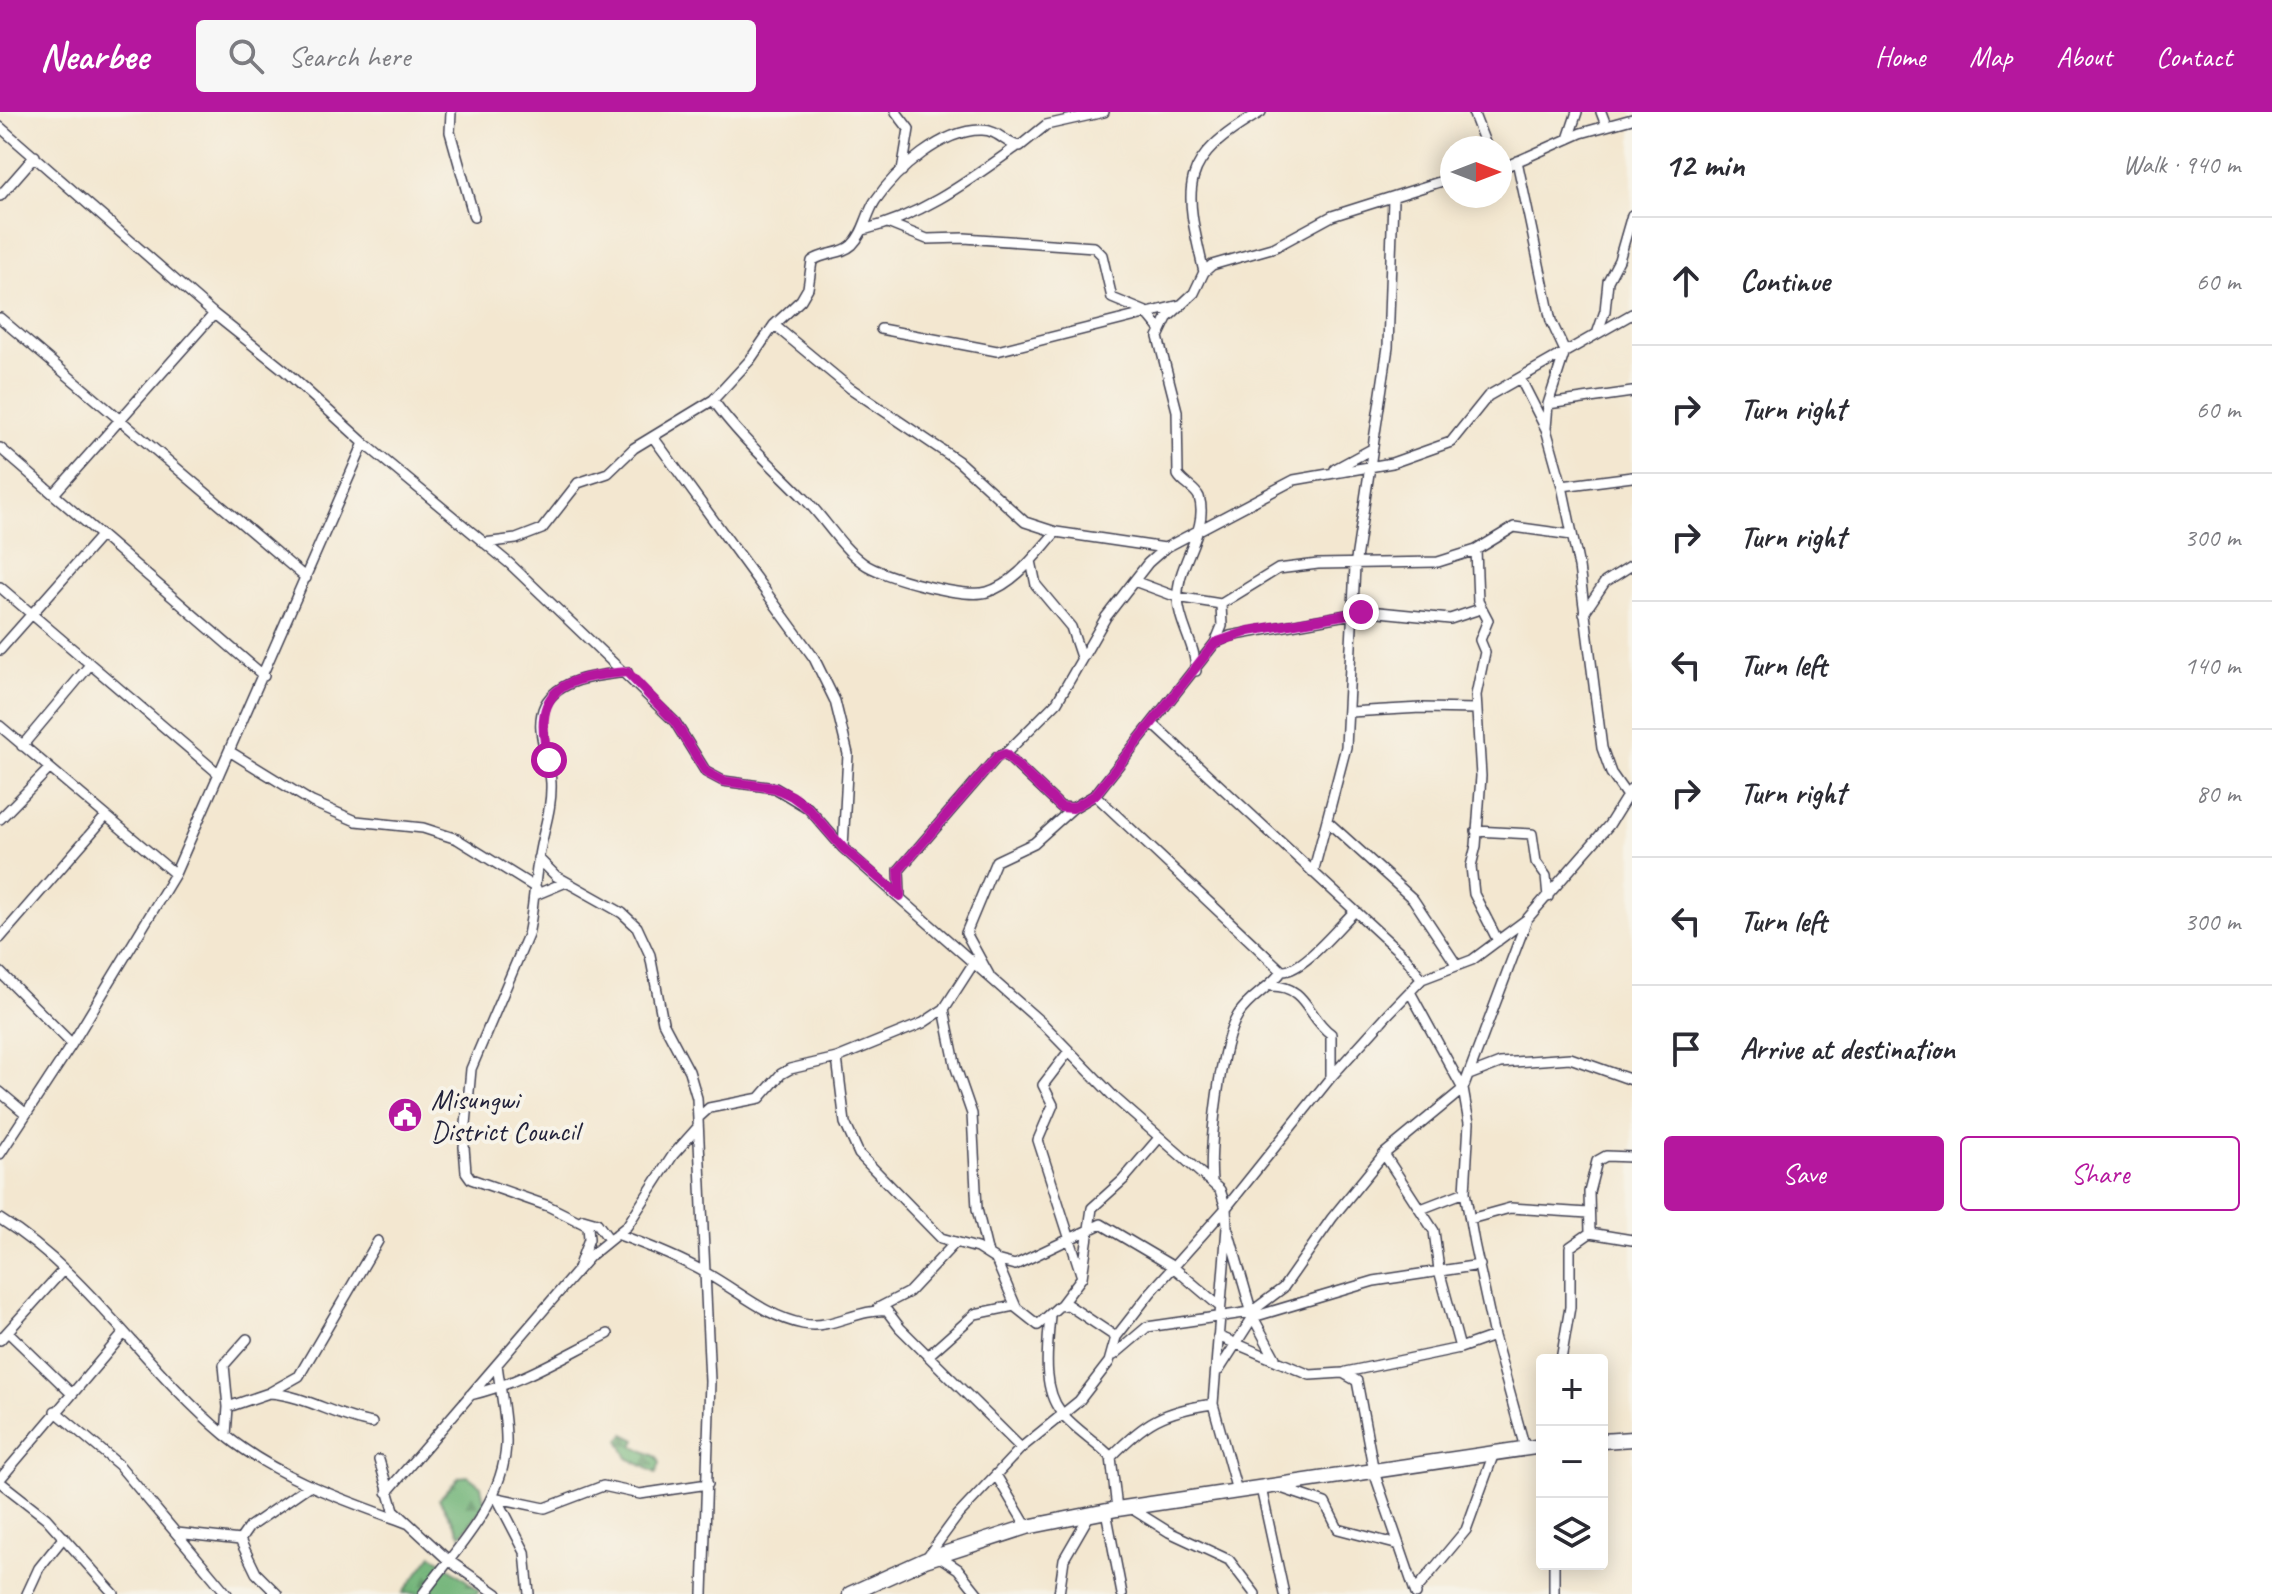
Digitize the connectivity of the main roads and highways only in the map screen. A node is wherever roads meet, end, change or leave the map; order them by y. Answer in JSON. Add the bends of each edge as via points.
{"nodes":[{"id":1,"x":1632,"y":1439,"type":"edge"},
{"id":2,"x":1608,"y":1441,"type":"edge"},
{"id":3,"x":1536,"y":1447,"type":"edge"},
{"id":4,"x":850,"y":1594,"type":"edge"}],
"edges":[{"from":1,"to":2,"type":"highway"},
{"from":3,"to":4,"type":"highway","via":[[1027,1527],[931,1558]]}]}
